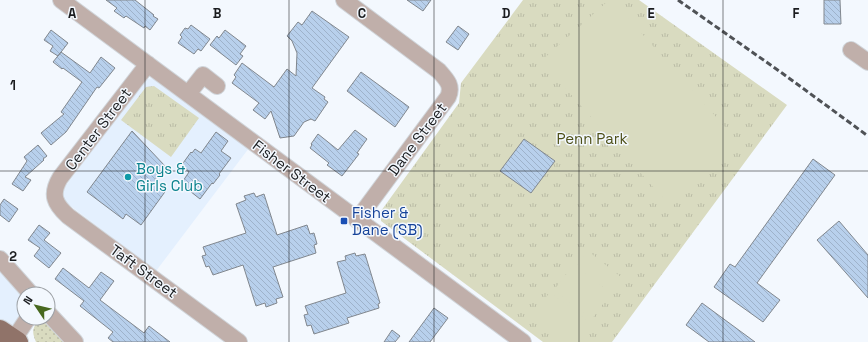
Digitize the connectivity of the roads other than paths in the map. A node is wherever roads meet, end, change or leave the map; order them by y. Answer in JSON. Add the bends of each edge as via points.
{"nodes":[{"id":1,"x":62,"y":0,"type":"edge"},
{"id":2,"x":344,"y":0,"type":"edge"},
{"id":3,"x":851,"y":50,"type":"dead end"},
{"id":4,"x":868,"y":62,"type":"edge"},
{"id":5,"x":148,"y":64,"type":"junction"},
{"id":6,"x":217,"y":86,"type":"dead end"},
{"id":7,"x":188,"y":94,"type":"junction"},
{"id":8,"x":54,"y":196,"type":"joint"},
{"id":9,"x":357,"y":220,"type":"junction"},
{"id":10,"x":0,"y":259,"type":"edge"},
{"id":11,"x":24,"y":286,"type":"edge"},
{"id":12,"x":56,"y":322,"type":"edge"},
{"id":13,"x":21,"y":326,"type":"edge"},
{"id":14,"x":11,"y":338,"type":"edge"},
{"id":15,"x":75,"y":342,"type":"edge"},
{"id":16,"x":239,"y":342,"type":"edge"},
{"id":17,"x":523,"y":342,"type":"edge"}],
"edges":[{"from":1,"to":5,"type":"street","name":"Fisher Street"},
{"from":2,"to":9,"type":"street","name":"Dane Street","via":[[439,71],[449,81],[450,92]]},
{"from":3,"to":4,"type":"street"},
{"from":5,"to":7,"type":"street","name":"Fisher Street"},
{"from":5,"to":8,"type":"street","name":"Center Street","via":[[60,178]]},
{"from":6,"to":7,"type":"street","via":[[203,75]]},
{"from":7,"to":9,"type":"street","name":"Fisher Street"},
{"from":8,"to":16,"type":"street","name":"Taft Street","via":[[58,206],[68,216]]},
{"from":9,"to":17,"type":"street","name":"Fisher Street"},
{"from":10,"to":11,"type":"street"},
{"from":12,"to":15,"type":"street"},
{"from":13,"to":14,"type":"street"}]}
